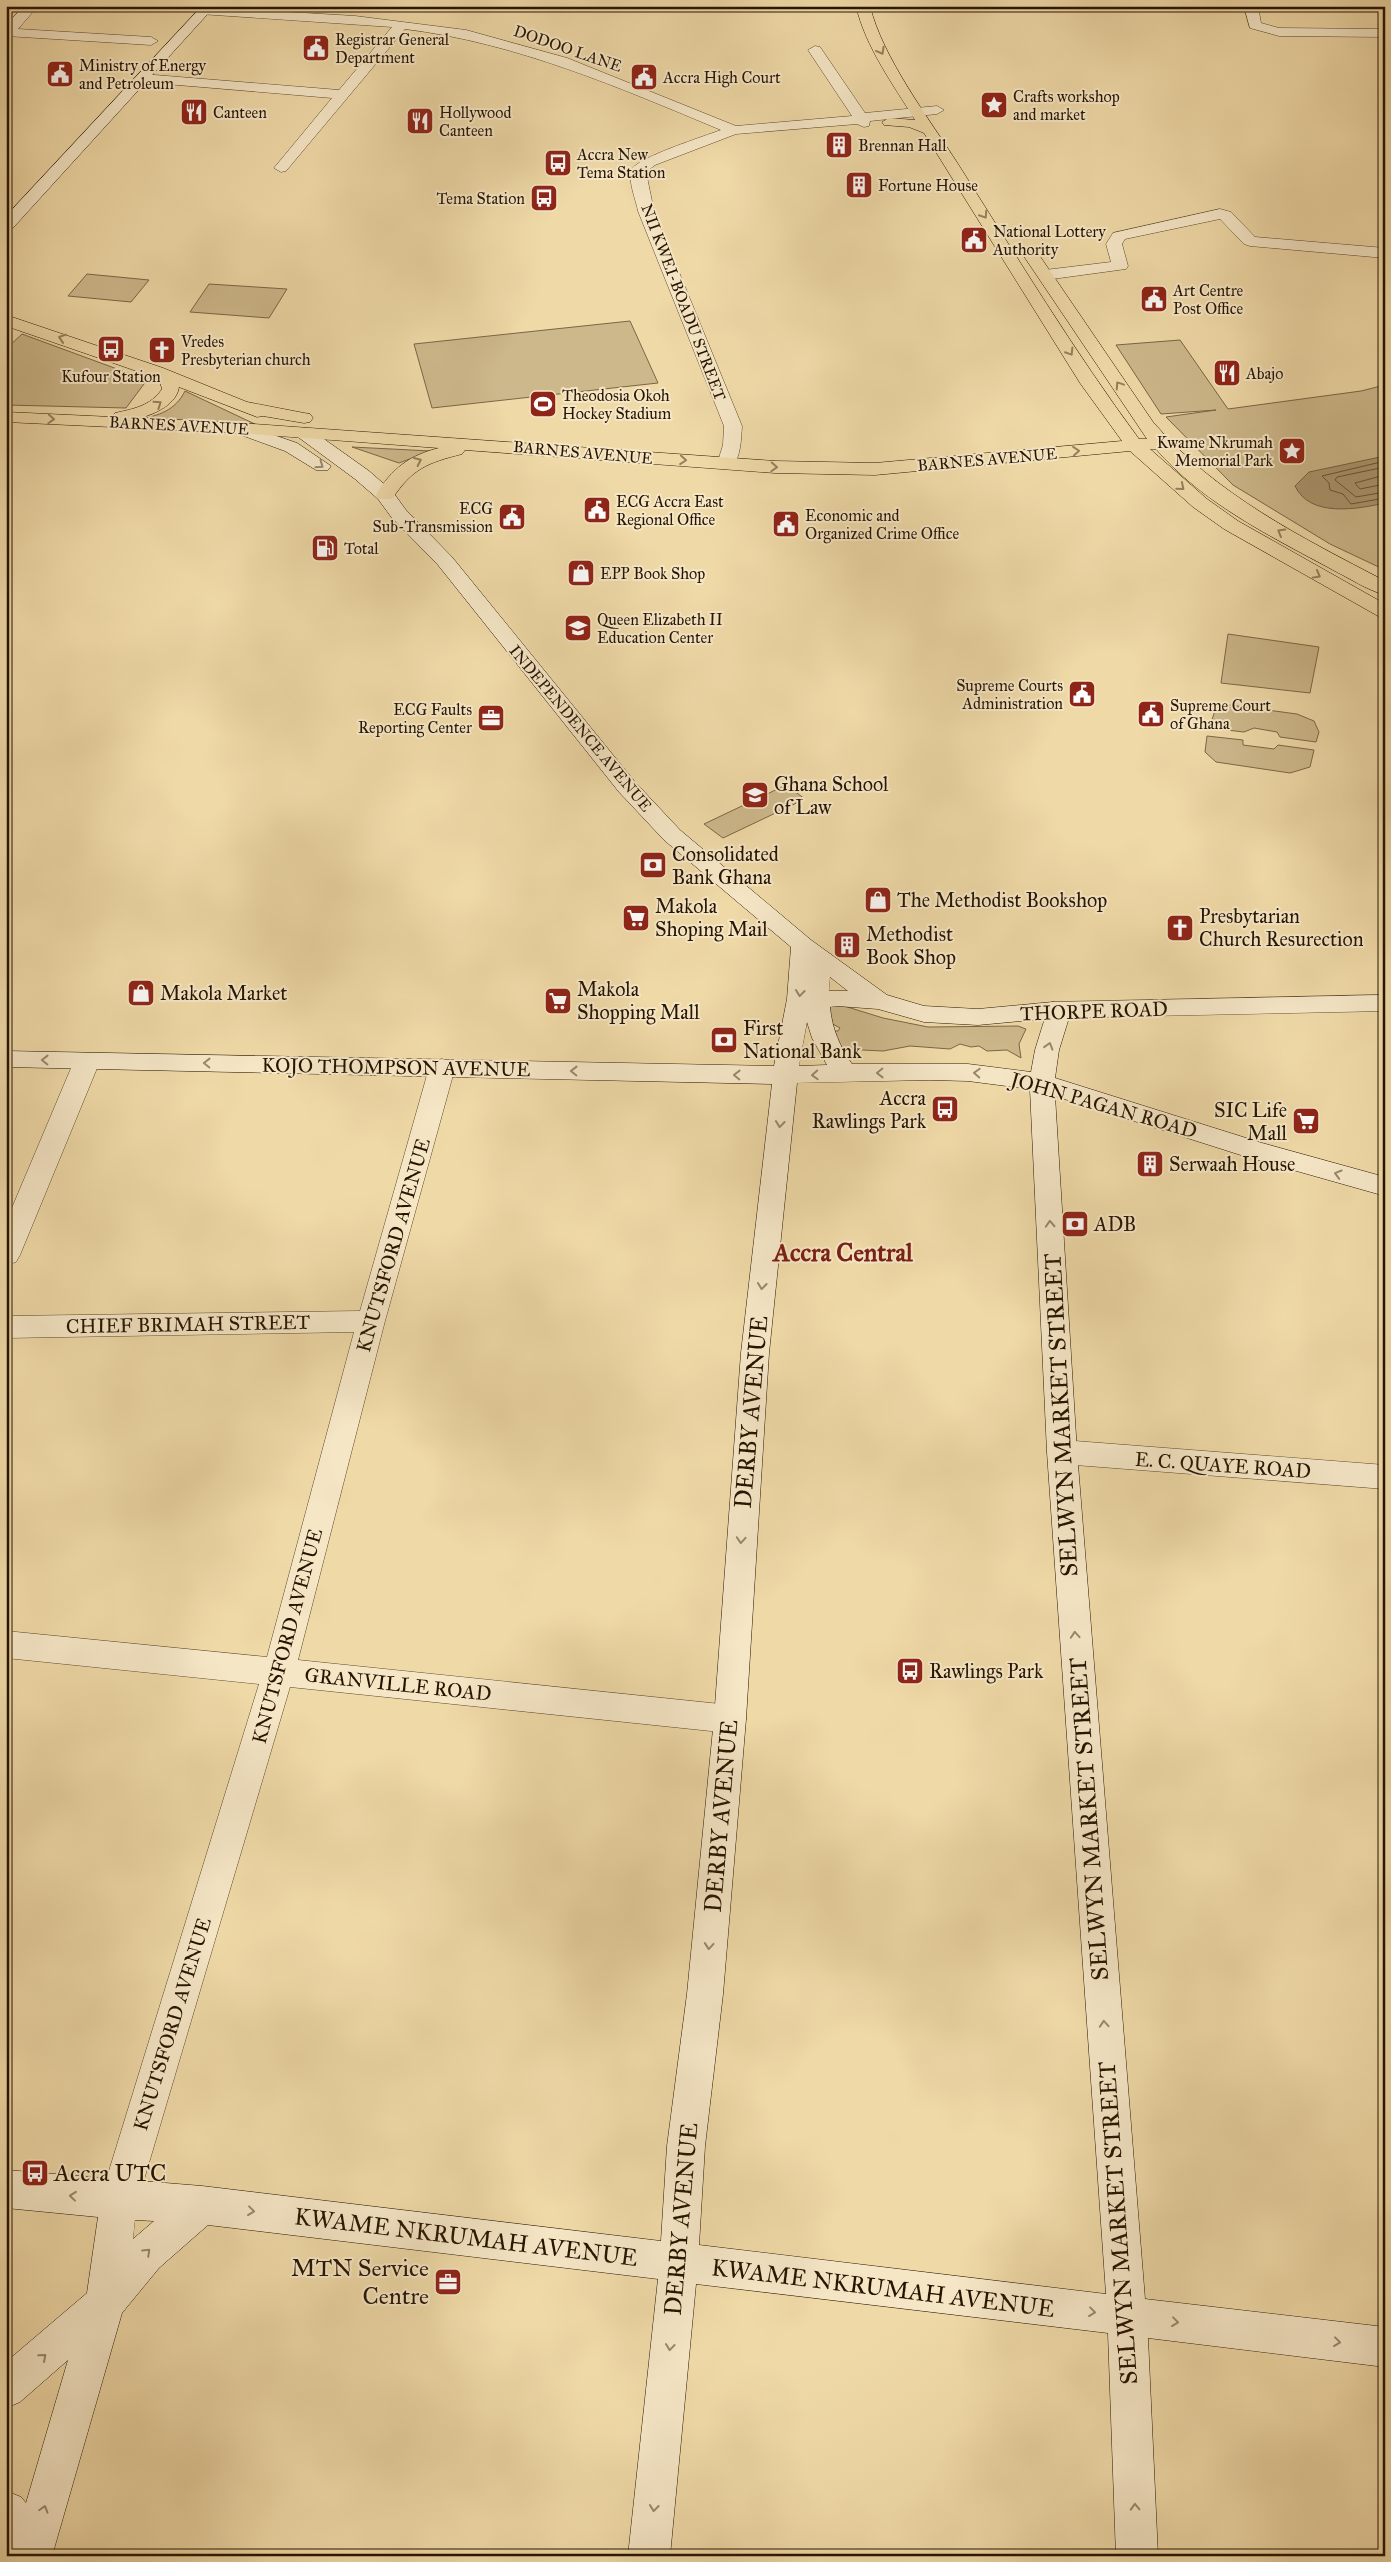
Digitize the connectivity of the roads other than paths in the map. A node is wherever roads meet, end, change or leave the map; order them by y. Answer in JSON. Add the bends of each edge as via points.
{"nodes":[{"id":1,"x":32,"y":6,"type":"edge"},
{"id":2,"x":863,"y":6,"type":"edge"},
{"id":3,"x":877,"y":6,"type":"edge"},
{"id":4,"x":1250,"y":6,"type":"edge"},
{"id":5,"x":207,"y":8,"type":"edge"},
{"id":6,"x":400,"y":25,"type":"junction"},
{"id":7,"x":6,"y":32,"type":"edge"},
{"id":8,"x":1385,"y":33,"type":"edge"},
{"id":9,"x":891,"y":39,"type":"dead end"},
{"id":10,"x":151,"y":41,"type":"dead end"},
{"id":11,"x":815,"y":50,"type":"dead end"},
{"id":12,"x":142,"y":78,"type":"junction"},
{"id":13,"x":340,"y":94,"type":"junction"},
{"id":14,"x":907,"y":94,"type":"junction"},
{"id":15,"x":926,"y":94,"type":"dead end"},
{"id":16,"x":887,"y":118,"type":"junction"},
{"id":17,"x":942,"y":118,"type":"joint"},
{"id":18,"x":862,"y":120,"type":"junction"},
{"id":19,"x":923,"y":120,"type":"junction"},
{"id":20,"x":734,"y":130,"type":"junction"},
{"id":21,"x":281,"y":168,"type":"dead end"},
{"id":22,"x":6,"y":226,"type":"edge"},
{"id":23,"x":1018,"y":235,"type":"dead end"},
{"id":24,"x":1385,"y":252,"type":"edge"},
{"id":25,"x":1045,"y":275,"type":"junction"},
{"id":26,"x":7,"y":320,"type":"edge"},
{"id":27,"x":157,"y":372,"type":"junction"},
{"id":28,"x":241,"y":406,"type":"junction"},
{"id":29,"x":6,"y":417,"type":"edge"},
{"id":30,"x":95,"y":421,"type":"junction"},
{"id":31,"x":1146,"y":426,"type":"junction"},
{"id":32,"x":239,"y":428,"type":"junction"},
{"id":33,"x":1121,"y":429,"type":"junction"},
{"id":34,"x":304,"y":433,"type":"junction"},
{"id":35,"x":672,"y":442,"type":"dead end"},
{"id":36,"x":1160,"y":443,"type":"junction"},
{"id":37,"x":712,"y":444,"type":"dead end"},
{"id":38,"x":495,"y":445,"type":"junction"},
{"id":39,"x":740,"y":446,"type":"junction"},
{"id":40,"x":1135,"y":446,"type":"junction"},
{"id":41,"x":791,"y":450,"type":"dead end"},
{"id":42,"x":726,"y":464,"type":"junction"},
{"id":43,"x":384,"y":495,"type":"junction"},
{"id":44,"x":399,"y":514,"type":"junction"},
{"id":45,"x":1385,"y":589,"type":"edge"},
{"id":46,"x":1385,"y":612,"type":"edge"},
{"id":47,"x":811,"y":951,"type":"junction"},
{"id":48,"x":815,"y":1001,"type":"junction"},
{"id":49,"x":878,"y":1001,"type":"junction"},
{"id":50,"x":1385,"y":1003,"type":"edge"},
{"id":51,"x":1053,"y":1010,"type":"junction"},
{"id":52,"x":6,"y":1059,"type":"edge"},
{"id":53,"x":87,"y":1061,"type":"junction"},
{"id":54,"x":442,"y":1068,"type":"junction"},
{"id":55,"x":846,"y":1073,"type":"junction"},
{"id":56,"x":785,"y":1076,"type":"junction"},
{"id":57,"x":1042,"y":1083,"type":"junction"},
{"id":58,"x":1385,"y":1187,"type":"edge"},
{"id":59,"x":6,"y":1255,"type":"edge"},
{"id":60,"x":371,"y":1322,"type":"junction"},
{"id":61,"x":6,"y":1327,"type":"edge"},
{"id":62,"x":1062,"y":1452,"type":"junction"},
{"id":63,"x":1385,"y":1477,"type":"edge"},
{"id":64,"x":6,"y":1644,"type":"edge"},
{"id":65,"x":279,"y":1671,"type":"junction"},
{"id":66,"x":730,"y":1719,"type":"junction"},
{"id":67,"x":6,"y":2189,"type":"edge"},
{"id":68,"x":119,"y":2200,"type":"junction"},
{"id":69,"x":202,"y":2205,"type":"junction"},
{"id":70,"x":679,"y":2263,"type":"junction"},
{"id":71,"x":105,"y":2303,"type":"junction"},
{"id":72,"x":1127,"y":2317,"type":"junction"},
{"id":73,"x":1385,"y":2347,"type":"edge"},
{"id":74,"x":6,"y":2388,"type":"edge"},
{"id":75,"x":6,"y":2512,"type":"edge"},
{"id":76,"x":24,"y":2556,"type":"edge"},
{"id":77,"x":31,"y":2556,"type":"edge"},
{"id":78,"x":649,"y":2556,"type":"edge"},
{"id":79,"x":1137,"y":2556,"type":"edge"}],
"edges":[{"from":1,"to":7,"type":"street"},
{"from":2,"to":14,"type":"main road","one_way":true,"via":[[872,34]]},
{"from":3,"to":9,"type":"main road"},
{"from":4,"to":8,"type":"street","via":[[1255,24],[1263,29]]},
{"from":5,"to":6,"type":"street","name":"DODOO LANE"},
{"from":5,"to":12,"type":"street"},
{"from":6,"to":13,"type":"street"},
{"from":6,"to":20,"type":"street","name":"DODOO LANE","via":[[472,36],[549,57]]},
{"from":7,"to":10,"type":"street"},
{"from":11,"to":18,"type":"street"},
{"from":12,"to":13,"type":"street"},
{"from":12,"to":22,"type":"street"},
{"from":13,"to":21,"type":"street"},
{"from":14,"to":16,"type":"main road","via":[[900,108]]},
{"from":14,"to":19,"type":"main road"},
{"from":15,"to":17,"type":"main road"},
{"from":16,"to":18,"type":"street","name":"NII KWEI-BOADU STREET"},
{"from":16,"to":19,"type":"street","name":"NII KWEI-BOADU STREET"},
{"from":16,"to":19,"type":"main road","via":[[911,123]]},
{"from":17,"to":19,"type":"street","name":"NII KWEI-BOADU STREET"},
{"from":18,"to":20,"type":"street","name":"NII KWEI-BOADU STREET"},
{"from":19,"to":33,"type":"main road","one_way":true},
{"from":20,"to":39,"type":"street","name":"NII KWEI-BOADU STREET","via":[[650,162],[639,170],[638,176],[646,211]]},
{"from":23,"to":25,"type":"main road"},
{"from":24,"to":25,"type":"street","via":[[1250,241],[1226,216],[1220,214],[1119,236],[1114,244],[1120,266]]},
{"from":31,"to":25,"type":"main road","one_way":true},
{"from":27,"to":26,"type":"main road","one_way":true},
{"from":27,"to":28,"type":"main road"},
{"from":30,"to":27,"type":"main road","one_way":true,"via":[[141,413],[166,399],[171,389],[168,380]]},
{"from":28,"to":34,"type":"main road"},
{"from":28,"to":35,"type":"main road","name":"BARNES AVENUE","via":[[315,420],[372,426]]},
{"from":29,"to":30,"type":"main road","name":"BARNES AVENUE","one_way":true},
{"from":30,"to":32,"type":"main road","name":"BARNES AVENUE"},
{"from":31,"to":33,"type":"main road","name":"BARNES AVENUE"},
{"from":31,"to":36,"type":"main road"},
{"from":32,"to":34,"type":"main road","name":"BARNES AVENUE"},
{"from":32,"to":44,"type":"street","one_way":true,"via":[[291,447],[374,502]]},
{"from":33,"to":40,"type":"main road"},
{"from":33,"to":41,"type":"main road","name":"BARNES AVENUE","via":[[879,453]]},
{"from":34,"to":38,"type":"main road","name":"BARNES AVENUE"},
{"from":34,"to":43,"type":"street"},
{"from":36,"to":40,"type":"main road","name":"BARNES AVENUE"},
{"from":45,"to":36,"type":"main road","one_way":true,"via":[[1248,512],[1184,467]]},
{"from":37,"to":39,"type":"main road"},
{"from":38,"to":42,"type":"main road","name":"BARNES AVENUE","one_way":true},
{"from":43,"to":38,"type":"main road","one_way":true,"via":[[398,474],[420,460],[449,451]]},
{"from":39,"to":42,"type":"street","name":"NII KWEI-BOADU STREET"},
{"from":42,"to":40,"type":"main road","name":"BARNES AVENUE","one_way":true,"via":[[875,469]]},
{"from":40,"to":46,"type":"main road","one_way":true,"via":[[1200,503],[1232,525]]},
{"from":43,"to":44,"type":"street"},
{"from":44,"to":47,"type":"street","name":"INDEPENDENCE AVENUE","via":[[445,561],[627,787],[690,852]]},
{"from":47,"to":48,"type":"street"},
{"from":47,"to":49,"type":"street","name":"THORPE ROAD"},
{"from":47,"to":56,"type":"street","one_way":true},
{"from":48,"to":49,"type":"street","via":[[838,998]]},
{"from":48,"to":55,"type":"street","via":[[821,1034]]},
{"from":49,"to":51,"type":"street","name":"THORPE ROAD","via":[[944,1016],[978,1017]]},
{"from":50,"to":51,"type":"street","name":"THORPE ROAD"},
{"from":57,"to":51,"type":"street","name":"SELWYN MARKET STREET","one_way":true,"via":[[1047,1050],[1056,1022]]},
{"from":53,"to":52,"type":"street","name":"KOJO THOMPSON AVENUE","one_way":true},
{"from":54,"to":53,"type":"street","name":"KOJO THOMPSON AVENUE","one_way":true},
{"from":53,"to":59,"type":"street"},
{"from":56,"to":54,"type":"street","name":"KOJO THOMPSON AVENUE","one_way":true},
{"from":54,"to":60,"type":"street","name":"KNUTSFORD AVENUE"},
{"from":55,"to":56,"type":"street","name":"JOHN PAGAN ROAD","one_way":true},
{"from":57,"to":55,"type":"street","name":"JOHN PAGAN ROAD","one_way":true,"via":[[975,1073]]},
{"from":56,"to":66,"type":"street","name":"DERBY AVENUE","one_way":true,"via":[[754,1352]]},
{"from":58,"to":57,"type":"street","name":"JOHN PAGAN ROAD","one_way":true,"via":[[1256,1151]]},
{"from":62,"to":57,"type":"street","name":"SELWYN MARKET STREET","one_way":true},
{"from":60,"to":61,"type":"street","name":"CHIEF BRIMAH STREET"},
{"from":60,"to":65,"type":"street","name":"KNUTSFORD AVENUE"},
{"from":62,"to":63,"type":"street","name":"E. C. QUAYE ROAD"},
{"from":72,"to":62,"type":"street","name":"SELWYN MARKET STREET","one_way":true},
{"from":64,"to":65,"type":"street","name":"GRANVILLE ROAD"},
{"from":65,"to":66,"type":"street","name":"GRANVILLE ROAD"},
{"from":65,"to":68,"type":"street","name":"KNUTSFORD AVENUE"},
{"from":66,"to":70,"type":"street","name":"DERBY AVENUE","one_way":true,"via":[[705,1994],[686,2146]]},
{"from":68,"to":67,"type":"street","name":"KWAME NKRUMAH AVENUE","one_way":true},
{"from":68,"to":69,"type":"street","name":"KWAME NKRUMAH AVENUE"},
{"from":68,"to":71,"type":"street","name":"KNUTSFORD AVENUE"},
{"from":69,"to":70,"type":"street","name":"KWAME NKRUMAH AVENUE","one_way":true},
{"from":71,"to":69,"type":"street","one_way":true,"via":[[144,2254]]},
{"from":70,"to":72,"type":"street","name":"KWAME NKRUMAH AVENUE","one_way":true},
{"from":70,"to":78,"type":"street","name":"DERBY AVENUE","one_way":true},
{"from":74,"to":71,"type":"street","one_way":true},
{"from":77,"to":71,"type":"street","one_way":true},
{"from":72,"to":73,"type":"street","name":"KWAME NKRUMAH AVENUE","one_way":true},
{"from":79,"to":72,"type":"street","name":"SELWYN MARKET STREET","one_way":true},
{"from":75,"to":76,"type":"street","via":[[10,2515]]}]}
